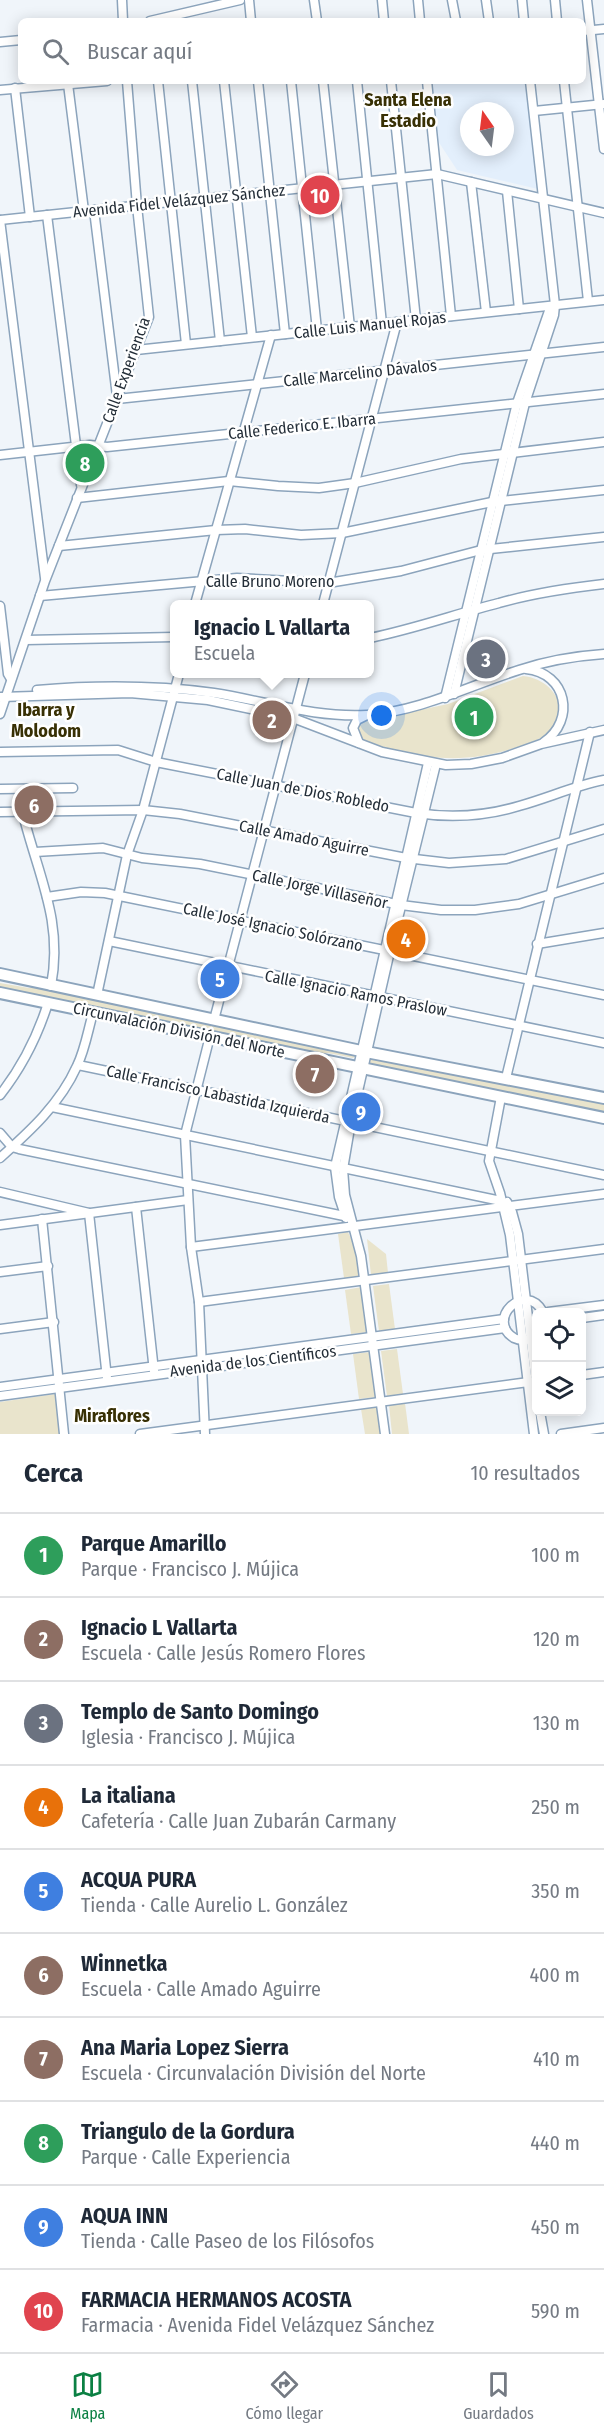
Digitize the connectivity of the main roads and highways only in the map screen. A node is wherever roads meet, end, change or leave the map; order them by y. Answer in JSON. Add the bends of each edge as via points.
{"nodes":[{"id":1,"x":0,"y":974,"type":"edge"},
{"id":2,"x":0,"y":993,"type":"edge"},
{"id":3,"x":604,"y":1098,"type":"edge"},
{"id":4,"x":604,"y":1118,"type":"edge"}],
"edges":[{"from":1,"to":3,"type":"main road","name":"Circunvalación División del Norte"},
{"from":2,"to":4,"type":"main road","name":"Circunvalación División del Norte"}]}
